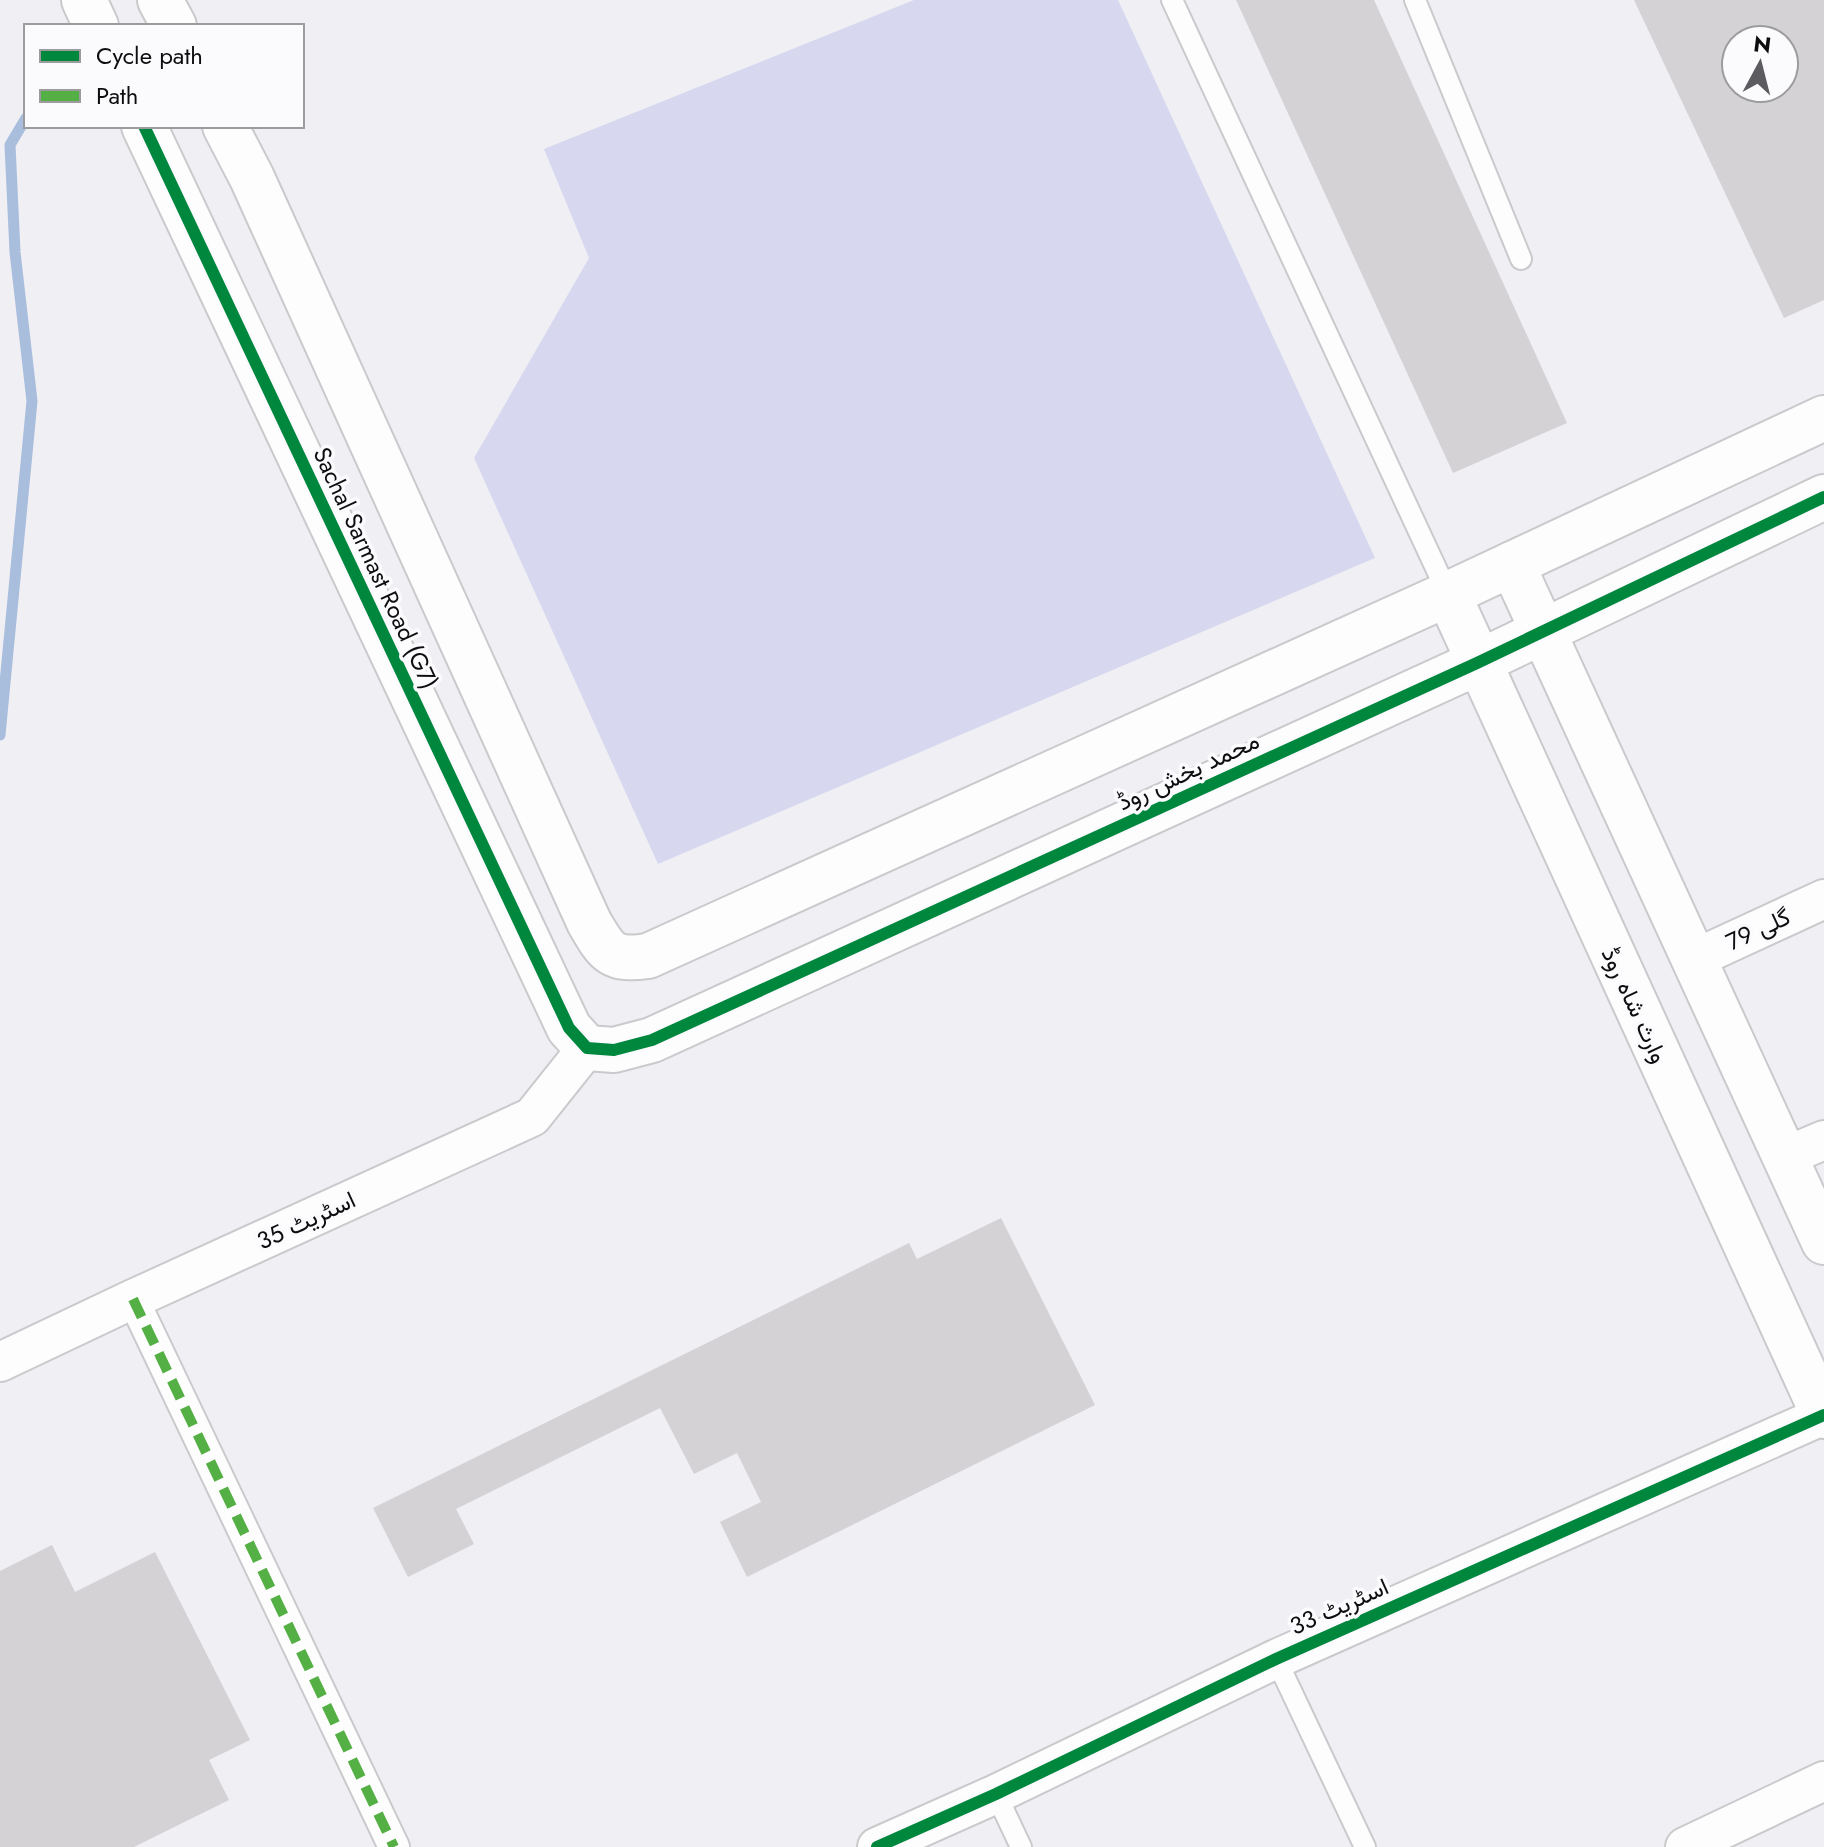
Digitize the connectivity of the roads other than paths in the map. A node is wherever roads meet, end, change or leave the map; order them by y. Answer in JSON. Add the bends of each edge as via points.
{"nodes":[{"id":1,"x":84,"y":0,"type":"edge"},
{"id":2,"x":160,"y":0,"type":"edge"},
{"id":3,"x":1172,"y":0,"type":"edge"},
{"id":4,"x":1415,"y":0,"type":"edge"},
{"id":5,"x":95,"y":24,"type":"edge"},
{"id":6,"x":173,"y":24,"type":"edge"},
{"id":7,"x":145,"y":128,"type":"edge"},
{"id":8,"x":226,"y":128,"type":"edge"},
{"id":9,"x":1521,"y":259,"type":"dead end"},
{"id":10,"x":1824,"y":418,"type":"edge"},
{"id":11,"x":1824,"y":497,"type":"edge"},
{"id":12,"x":406,"y":518,"type":"junction"},
{"id":13,"x":342,"y":547,"type":"junction"},
{"id":14,"x":1512,"y":564,"type":"junction"},
{"id":15,"x":1448,"y":594,"type":"junction"},
{"id":16,"x":1543,"y":632,"type":"junction"},
{"id":17,"x":1477,"y":663,"type":"junction"},
{"id":18,"x":1824,"y":899,"type":"edge"},
{"id":19,"x":1692,"y":960,"type":"junction"},
{"id":20,"x":578,"y":1038,"type":"junction"},
{"id":21,"x":1824,"y":1140,"type":"edge"},
{"id":22,"x":1784,"y":1157,"type":"junction"},
{"id":23,"x":1824,"y":1242,"type":"edge"},
{"id":24,"x":133,"y":1299,"type":"junction"},
{"id":25,"x":0,"y":1362,"type":"edge"},
{"id":26,"x":1824,"y":1415,"type":"edge"},
{"id":27,"x":1276,"y":1659,"type":"junction"},
{"id":28,"x":1824,"y":1781,"type":"edge"},
{"id":29,"x":996,"y":1794,"type":"junction"},
{"id":30,"x":394,"y":1847,"type":"edge"},
{"id":31,"x":877,"y":1847,"type":"edge"},
{"id":32,"x":1021,"y":1847,"type":"edge"},
{"id":33,"x":1365,"y":1847,"type":"edge"},
{"id":34,"x":1685,"y":1847,"type":"edge"}],
"edges":[{"from":1,"to":5,"type":"street"},
{"from":2,"to":6,"type":"street"},
{"from":3,"to":15,"type":"lane"},
{"from":4,"to":9,"type":"lane"},
{"from":7,"to":13,"type":"street","name":"Sachal Sarmast Road (G7)"},
{"from":8,"to":12,"type":"street","name":"Sachal Sarmast Road (G7)"},
{"from":10,"to":14,"type":"street"},
{"from":11,"to":16,"type":"street","name":"محمد بخش روڈ"},
{"from":12,"to":13,"type":"street"},
{"from":12,"to":15,"type":"street","name":"Sachal Sarmast Road (G7)","via":[[589,922],[606,951],[625,959],[648,956]]},
{"from":13,"to":20,"type":"street","name":"Sachal Sarmast Road (G7)"},
{"from":14,"to":15,"type":"street"},
{"from":14,"to":16,"type":"street"},
{"from":15,"to":17,"type":"street","name":"وارث شاہ روڈ"},
{"from":16,"to":17,"type":"street","name":"محمد بخش روڈ"},
{"from":16,"to":19,"type":"street"},
{"from":17,"to":20,"type":"street","name":"محمد بخش روڈ","via":[[652,1040],[614,1050]]},
{"from":17,"to":26,"type":"street","name":"وارث شاہ روڈ"},
{"from":18,"to":19,"type":"street","name":"گلی 79"},
{"from":19,"to":22,"type":"street"},
{"from":20,"to":24,"type":"street","name":"اسٹریٹ 35","via":[[532,1117]]},
{"from":21,"to":22,"type":"street"},
{"from":22,"to":23,"type":"street"},
{"from":24,"to":25,"type":"street","name":"اسٹریٹ 35"},
{"from":24,"to":30,"type":"street"},
{"from":26,"to":27,"type":"street","name":"اسٹریٹ 33"},
{"from":27,"to":29,"type":"street","name":"اسٹریٹ 33"},
{"from":27,"to":33,"type":"lane"},
{"from":28,"to":34,"type":"street"},
{"from":29,"to":31,"type":"street","name":"اسٹریٹ 33"},
{"from":29,"to":32,"type":"lane"}]}
